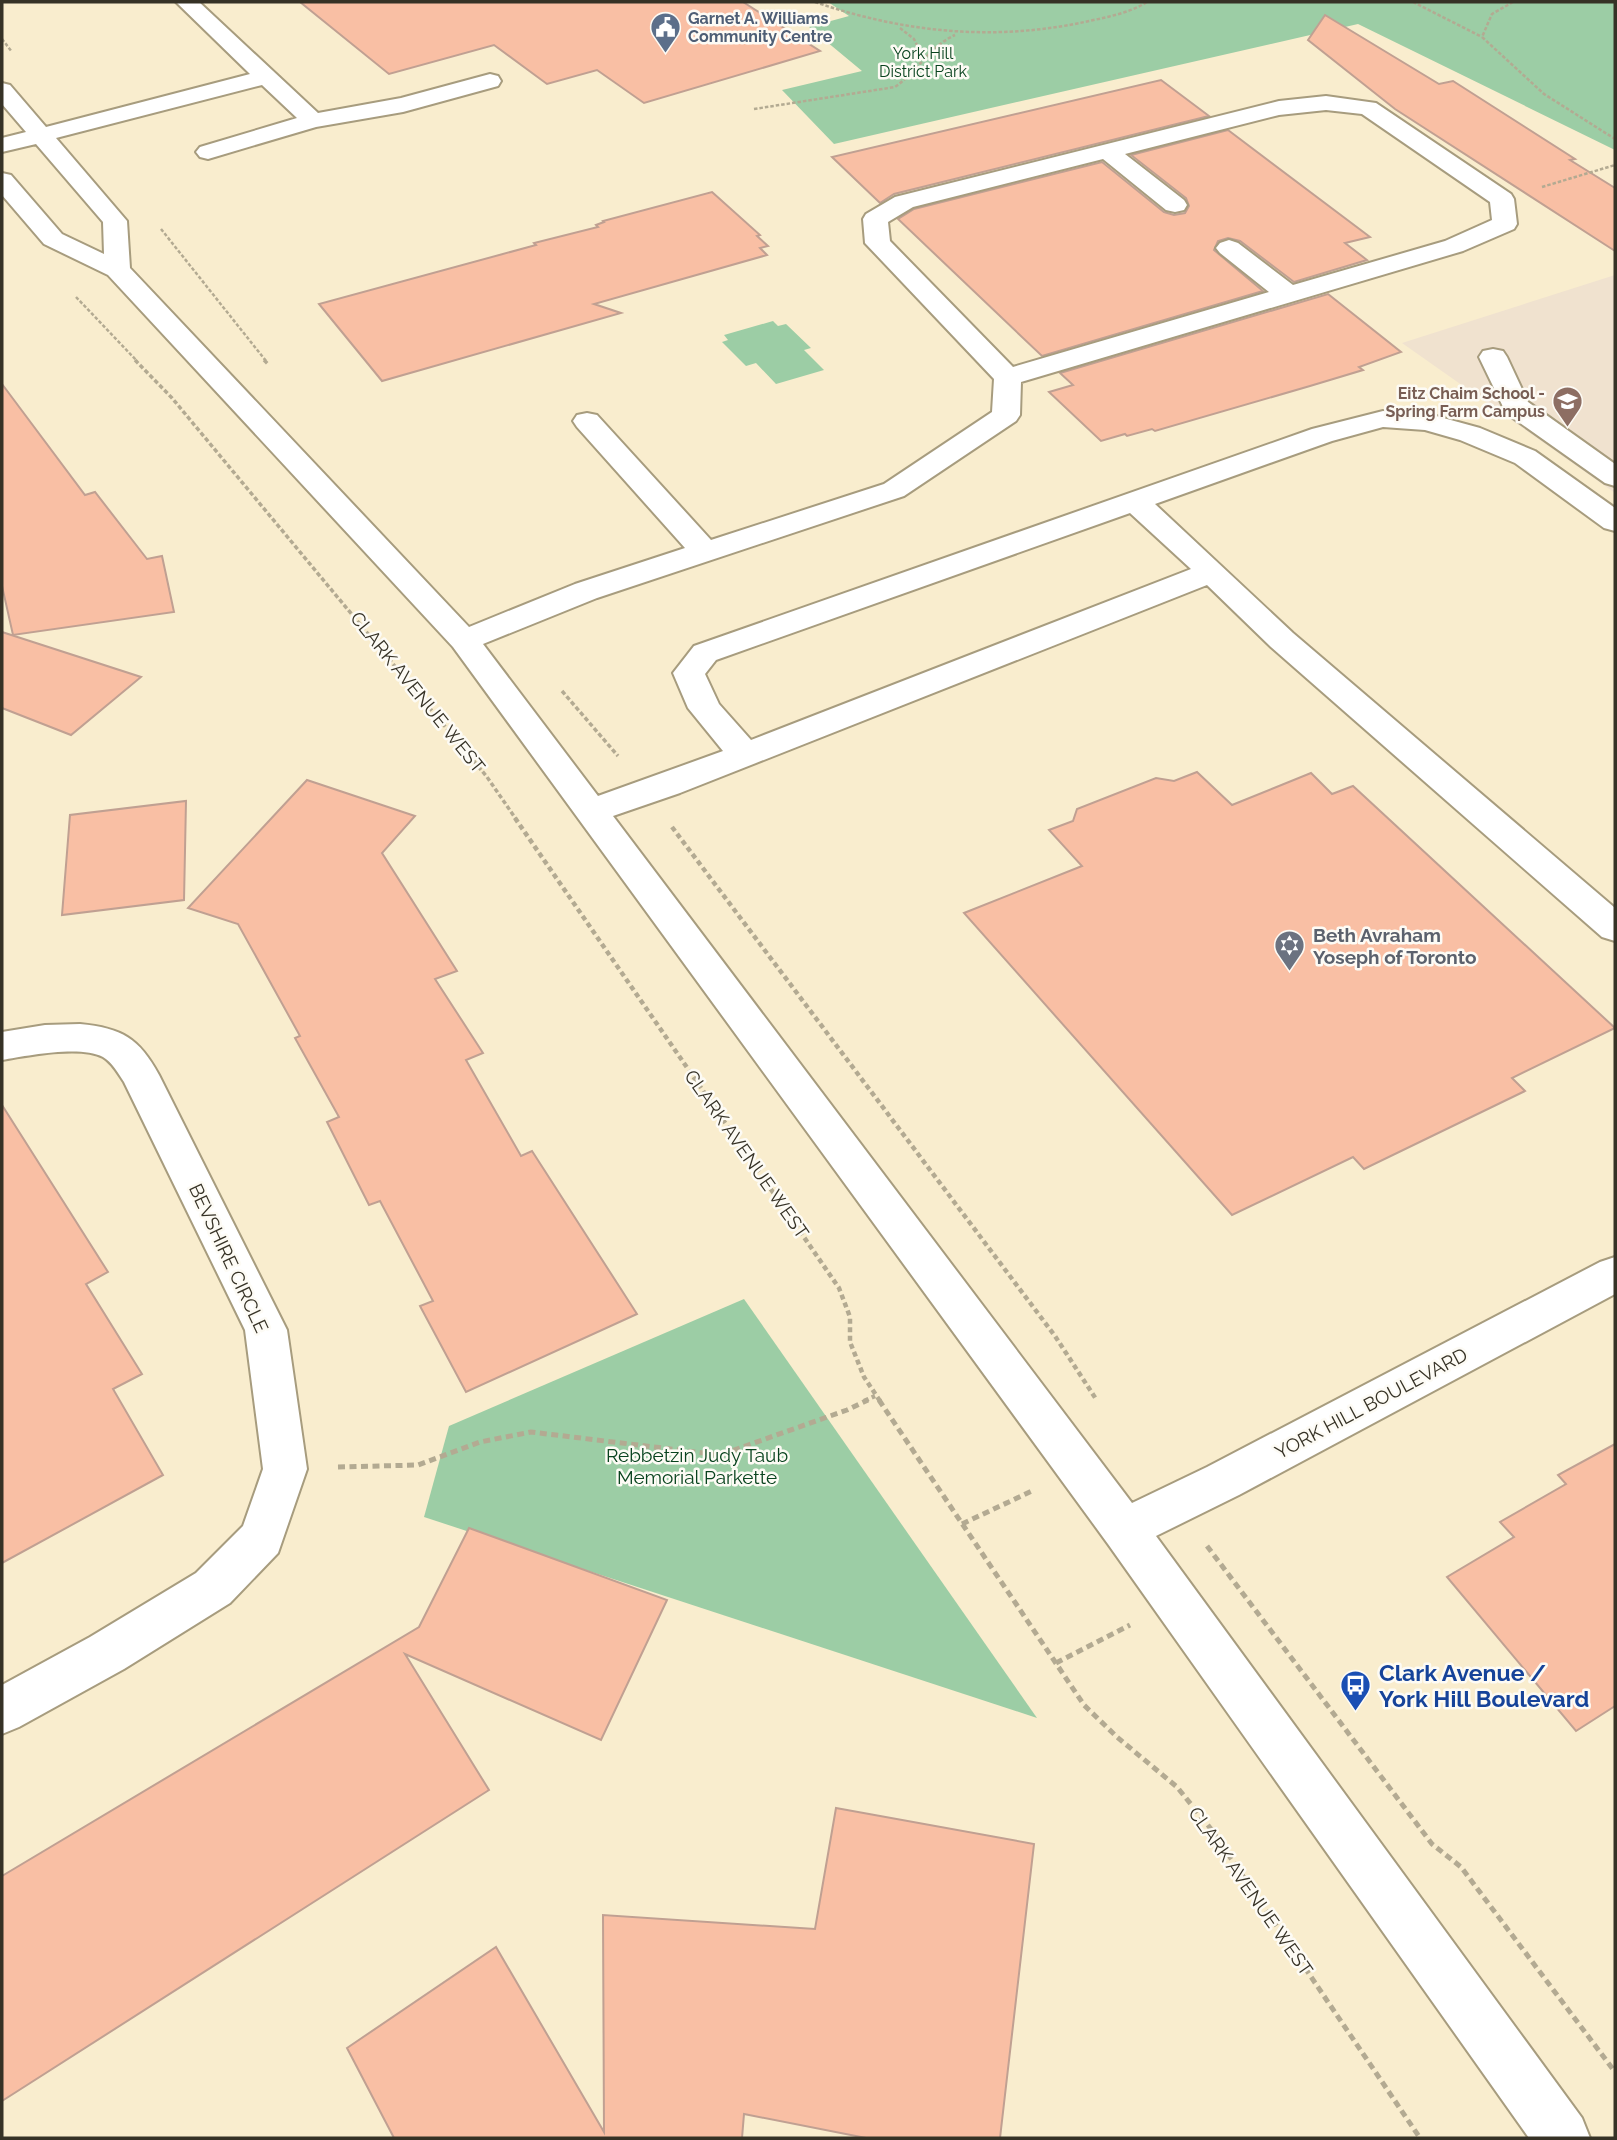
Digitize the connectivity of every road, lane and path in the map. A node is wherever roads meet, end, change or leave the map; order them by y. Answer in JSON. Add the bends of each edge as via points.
{"nodes":[{"id":1,"x":187,"y":2,"type":"edge"},
{"id":2,"x":815,"y":2,"type":"edge"},
{"id":3,"x":1147,"y":2,"type":"edge"},
{"id":4,"x":1413,"y":2,"type":"edge"},
{"id":5,"x":1513,"y":2,"type":"edge"},
{"id":6,"x":900,"y":27,"type":"junction"},
{"id":7,"x":956,"y":34,"type":"junction"},
{"id":8,"x":1482,"y":37,"type":"junction"},
{"id":9,"x":923,"y":57,"type":"junction"},
{"id":10,"x":247,"y":59,"type":"junction"},
{"id":11,"x":266,"y":77,"type":"junction"},
{"id":12,"x":490,"y":82,"type":"dead end"},
{"id":13,"x":2,"y":90,"type":"edge"},
{"id":14,"x":754,"y":110,"type":"dead end"},
{"id":15,"x":25,"y":116,"type":"junction"},
{"id":16,"x":313,"y":121,"type":"junction"},
{"id":17,"x":2,"y":122,"type":"edge"},
{"id":18,"x":41,"y":136,"type":"junction"},
{"id":19,"x":1615,"y":139,"type":"edge"},
{"id":20,"x":2,"y":145,"type":"edge"},
{"id":21,"x":1108,"y":151,"type":"junction"},
{"id":22,"x":208,"y":152,"type":"dead end"},
{"id":23,"x":1615,"y":165,"type":"edge"},
{"id":24,"x":2,"y":180,"type":"edge"},
{"id":25,"x":1502,"y":199,"type":"junction"},
{"id":26,"x":1175,"y":205,"type":"dead end"},
{"id":27,"x":1229,"y":248,"type":"dead end"},
{"id":28,"x":117,"y":270,"type":"junction"},
{"id":29,"x":1288,"y":294,"type":"junction"},
{"id":30,"x":75,"y":296,"type":"dead end"},
{"id":31,"x":1493,"y":357,"type":"dead end"},
{"id":32,"x":1007,"y":377,"type":"junction"},
{"id":33,"x":587,"y":421,"type":"dead end"},
{"id":34,"x":1615,"y":477,"type":"edge"},
{"id":35,"x":1135,"y":501,"type":"junction"},
{"id":36,"x":1615,"y":522,"type":"edge"},
{"id":37,"x":705,"y":552,"type":"junction"},
{"id":38,"x":1212,"y":572,"type":"junction"},
{"id":39,"x":464,"y":640,"type":"junction"},
{"id":40,"x":746,"y":755,"type":"junction"},
{"id":41,"x":591,"y":811,"type":"junction"},
{"id":42,"x":1615,"y":928,"type":"edge"},
{"id":43,"x":2,"y":1046,"type":"edge"},
{"id":44,"x":1615,"y":1273,"type":"edge"},
{"id":45,"x":875,"y":1396,"type":"junction"},
{"id":46,"x":285,"y":1469,"type":"junction"},
{"id":47,"x":1124,"y":1529,"type":"junction"},
{"id":48,"x":1241,"y":1592,"type":"dead end"},
{"id":49,"x":2,"y":1712,"type":"edge"},
{"id":50,"x":1615,"y":2072,"type":"edge"},
{"id":51,"x":1420,"y":2138,"type":"edge"},
{"id":52,"x":1562,"y":2138,"type":"edge"}],
"edges":[{"from":1,"to":10,"type":"street"},
{"from":2,"to":6,"type":"path"},
{"from":3,"to":7,"type":"path","via":[[1083,24]]},
{"from":4,"to":8,"type":"path"},
{"from":5,"to":8,"type":"path","via":[[1492,14]]},
{"from":6,"to":7,"type":"path"},
{"from":6,"to":9,"type":"path","via":[[914,39]]},
{"from":7,"to":9,"type":"path","via":[[931,47]]},
{"from":8,"to":19,"type":"path","via":[[1540,90]]},
{"from":9,"to":14,"type":"path","via":[[904,82],[884,90]]},
{"from":10,"to":11,"type":"street"},
{"from":10,"to":15,"type":"street"},
{"from":11,"to":16,"type":"street"},
{"from":11,"to":18,"type":"street"},
{"from":12,"to":16,"type":"street","via":[[403,105]]},
{"from":13,"to":15,"type":"street"},
{"from":15,"to":17,"type":"street"},
{"from":15,"to":18,"type":"street"},
{"from":16,"to":22,"type":"street"},
{"from":18,"to":20,"type":"street"},
{"from":18,"to":28,"type":"street","via":[[115,221]]},
{"from":21,"to":25,"type":"street","via":[[1279,108],[1326,103],[1368,108]]},
{"from":21,"to":26,"type":"street"},
{"from":21,"to":32,"type":"street","via":[[904,202],[875,219],[878,243]]},
{"from":23,"to":25,"type":"path"},
{"from":24,"to":28,"type":"street","via":[[53,239]]},
{"from":25,"to":29,"type":"street","via":[[1505,224],[1454,246]]},
{"from":27,"to":29,"type":"street"},
{"from":28,"to":39,"type":"street"},
{"from":29,"to":32,"type":"street"},
{"from":30,"to":45,"type":"path","name":"CLARK AVENUE WEST","via":[[190,419],[487,777],[839,1288],[850,1317],[850,1342]]},
{"from":31,"to":34,"type":"street","via":[[1516,407]]},
{"from":32,"to":37,"type":"street","via":[[1006,415],[894,490]]},
{"from":33,"to":37,"type":"street"},
{"from":35,"to":36,"type":"street","via":[[1322,435],[1383,419],[1426,422],[1470,433],[1525,457]]},
{"from":35,"to":38,"type":"street"},
{"from":35,"to":40,"type":"street","via":[[705,653],[689,673],[704,708]]},
{"from":37,"to":39,"type":"street","via":[[586,591]]},
{"from":38,"to":40,"type":"street"},
{"from":38,"to":42,"type":"street","via":[[1282,640]]},
{"from":39,"to":41,"type":"street"},
{"from":40,"to":41,"type":"street"},
{"from":41,"to":47,"type":"street"},
{"from":43,"to":46,"type":"street","name":"BEVSHIRE CIRCLE","via":[[38,1038],[92,1040],[119,1047],[140,1076],[266,1330]]},
{"from":44,"to":47,"type":"street","name":"YORK HILL BOULEVARD"},
{"from":45,"to":46,"type":"path","via":[[720,1455],[531,1432],[480,1442],[418,1465]]},
{"from":45,"to":51,"type":"path","name":"CLARK AVENUE WEST","via":[[1084,1705],[1177,1787],[1211,1829]]},
{"from":46,"to":49,"type":"street","name":"BEVSHIRE CIRCLE","via":[[262,1538],[213,1588]]},
{"from":47,"to":52,"type":"street"},
{"from":48,"to":50,"type":"path","via":[[1432,1844],[1461,1867]]}]}
